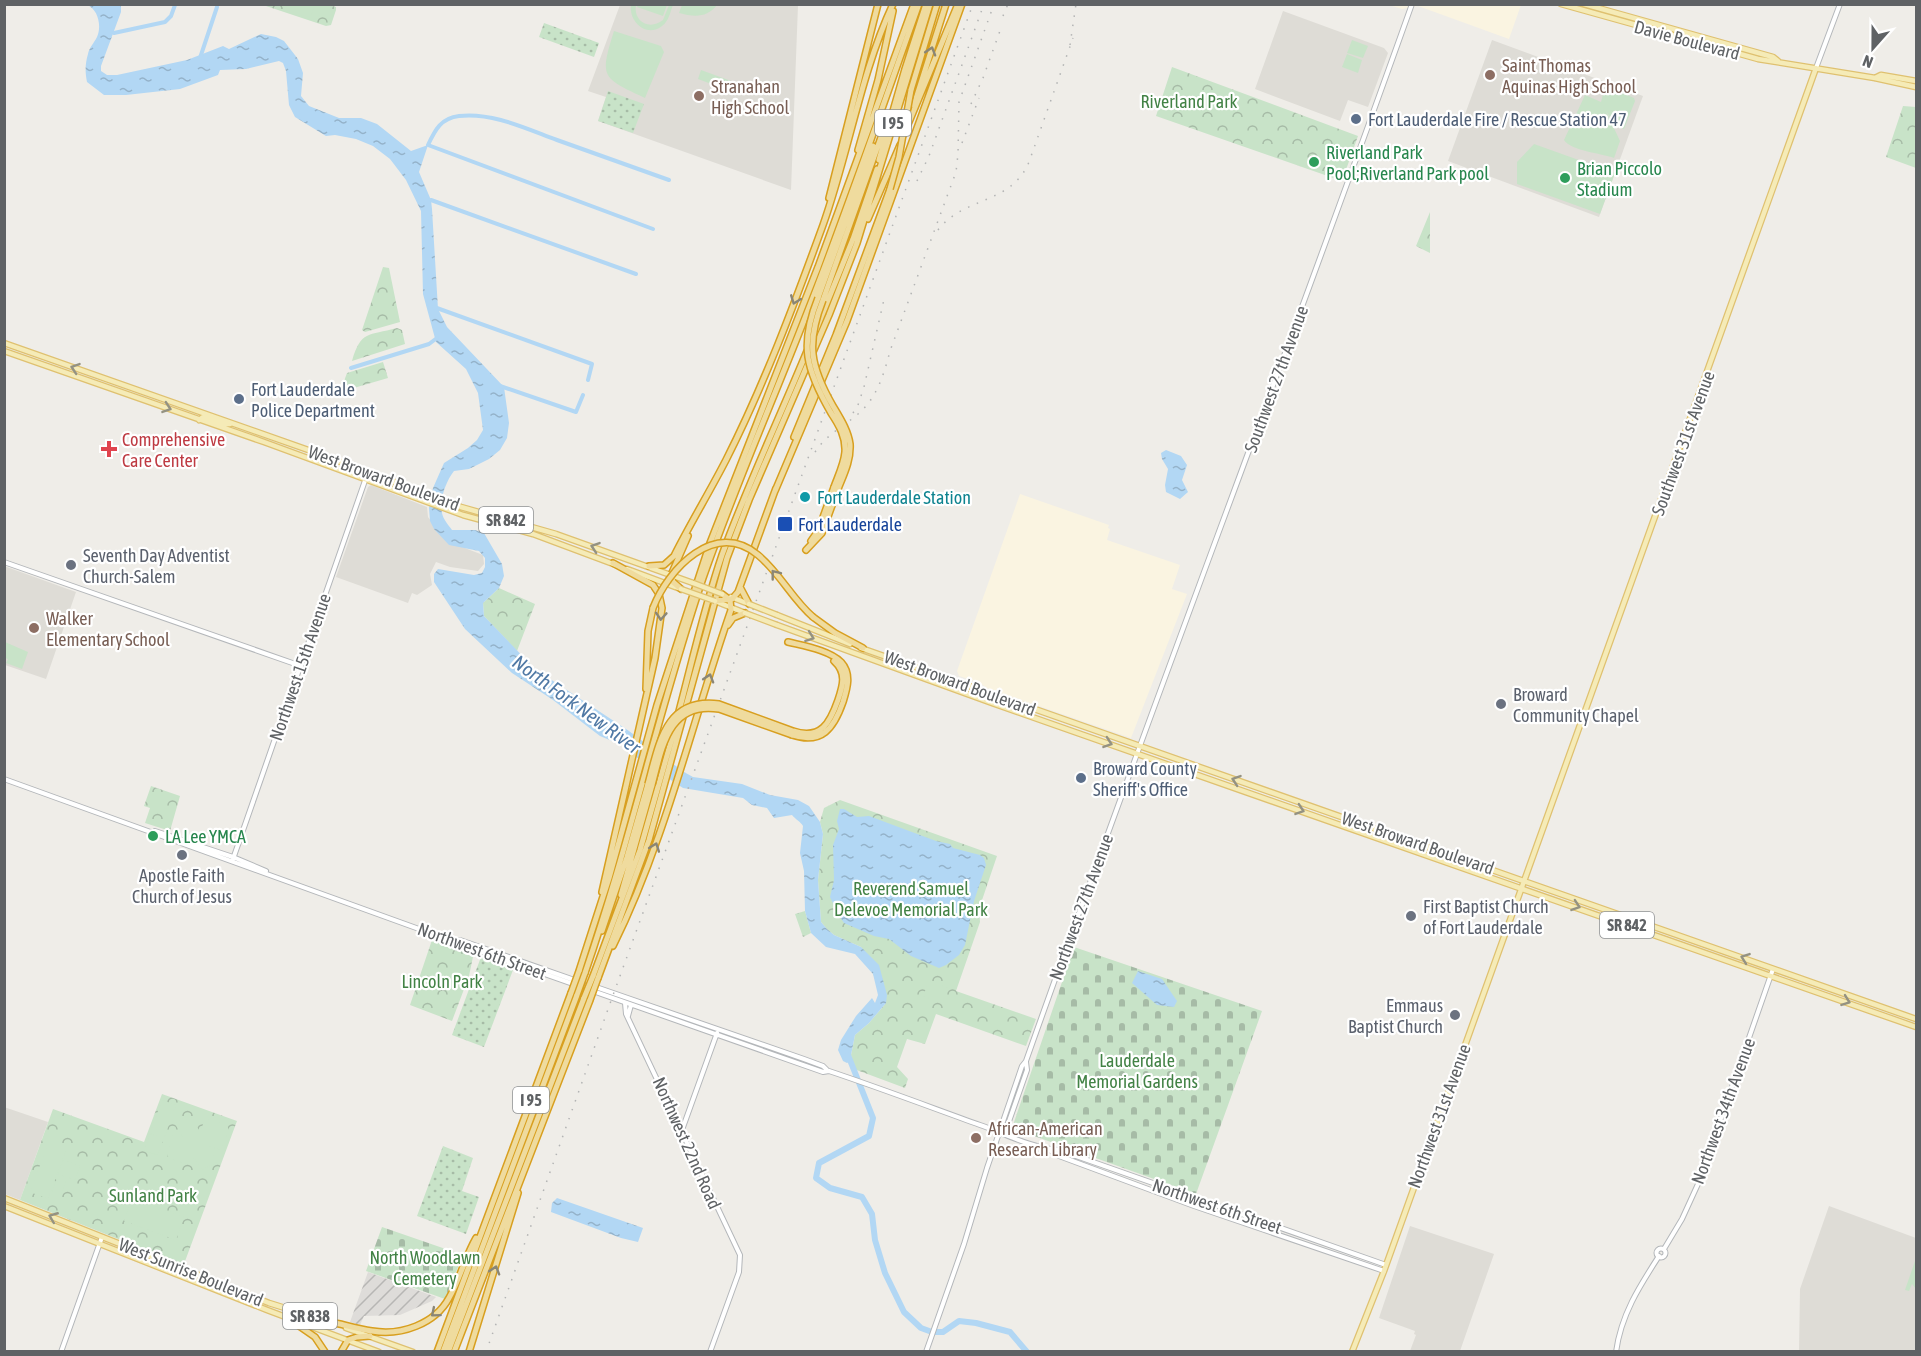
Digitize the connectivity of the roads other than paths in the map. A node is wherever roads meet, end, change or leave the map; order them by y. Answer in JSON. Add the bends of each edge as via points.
{"nodes":[{"id":1,"x":878,"y":4,"type":"edge"},
{"id":2,"x":894,"y":4,"type":"edge"},
{"id":3,"x":914,"y":4,"type":"edge"},
{"id":4,"x":920,"y":4,"type":"edge"},
{"id":5,"x":928,"y":4,"type":"edge"},
{"id":6,"x":937,"y":4,"type":"edge"},
{"id":7,"x":946,"y":4,"type":"edge"},
{"id":8,"x":960,"y":4,"type":"edge"},
{"id":9,"x":1412,"y":4,"type":"edge"},
{"id":10,"x":1561,"y":4,"type":"edge"},
{"id":11,"x":1584,"y":4,"type":"edge"},
{"id":12,"x":1840,"y":4,"type":"edge"},
{"id":13,"x":1645,"y":22,"type":"junction"},
{"id":14,"x":1627,"y":23,"type":"junction"},
{"id":15,"x":1728,"y":52,"type":"junction"},
{"id":16,"x":1751,"y":52,"type":"junction"},
{"id":17,"x":1778,"y":61,"type":"junction"},
{"id":18,"x":1816,"y":68,"type":"junction"},
{"id":19,"x":905,"y":69,"type":"junction"},
{"id":20,"x":1875,"y":78,"type":"junction"},
{"id":21,"x":1917,"y":81,"type":"edge"},
{"id":22,"x":1917,"y":87,"type":"edge"},
{"id":23,"x":886,"y":101,"type":"junction"},
{"id":24,"x":907,"y":127,"type":"junction"},
{"id":25,"x":850,"y":181,"type":"junction"},
{"id":26,"x":857,"y":243,"type":"junction"},
{"id":27,"x":815,"y":244,"type":"junction"},
{"id":28,"x":820,"y":299,"type":"junction"},
{"id":29,"x":4,"y":344,"type":"edge"},
{"id":30,"x":4,"y":351,"type":"edge"},
{"id":31,"x":199,"y":420,"type":"junction"},
{"id":32,"x":233,"y":424,"type":"junction"},
{"id":33,"x":234,"y":432,"type":"junction"},
{"id":34,"x":274,"y":438,"type":"junction"},
{"id":35,"x":368,"y":471,"type":"junction"},
{"id":36,"x":366,"y":479,"type":"junction"},
{"id":37,"x":775,"y":491,"type":"junction"},
{"id":38,"x":463,"y":515,"type":"junction"},
{"id":39,"x":506,"y":520,"type":"junction"},
{"id":40,"x":694,"y":520,"type":"junction"},
{"id":41,"x":805,"y":549,"type":"dead end"},
{"id":42,"x":4,"y":562,"type":"edge"},
{"id":43,"x":613,"y":563,"type":"junction"},
{"id":44,"x":649,"y":566,"type":"junction"},
{"id":45,"x":671,"y":575,"type":"junction"},
{"id":46,"x":741,"y":587,"type":"junction"},
{"id":47,"x":681,"y":589,"type":"junction"},
{"id":48,"x":722,"y":594,"type":"joint"},
{"id":49,"x":730,"y":601,"type":"junction"},
{"id":50,"x":715,"y":602,"type":"joint"},
{"id":51,"x":748,"y":603,"type":"junction"},
{"id":52,"x":745,"y":613,"type":"junction"},
{"id":53,"x":723,"y":635,"type":"junction"},
{"id":54,"x":788,"y":642,"type":"dead end"},
{"id":55,"x":863,"y":648,"type":"junction"},
{"id":56,"x":816,"y":654,"type":"dead end"},
{"id":57,"x":301,"y":666,"type":"junction"},
{"id":58,"x":1038,"y":712,"type":"junction"},
{"id":59,"x":1026,"y":715,"type":"junction"},
{"id":60,"x":640,"y":723,"type":"junction"},
{"id":61,"x":793,"y":733,"type":"junction"},
{"id":62,"x":1140,"y":746,"type":"junction"},
{"id":63,"x":1137,"y":753,"type":"junction"},
{"id":64,"x":669,"y":759,"type":"junction"},
{"id":65,"x":4,"y":779,"type":"edge"},
{"id":66,"x":650,"y":784,"type":"junction"},
{"id":67,"x":1263,"y":789,"type":"junction"},
{"id":68,"x":1250,"y":792,"type":"junction"},
{"id":69,"x":1277,"y":794,"type":"junction"},
{"id":70,"x":1267,"y":798,"type":"junction"},
{"id":71,"x":1378,"y":830,"type":"junction"},
{"id":72,"x":1365,"y":833,"type":"junction"},
{"id":73,"x":1401,"y":838,"type":"junction"},
{"id":74,"x":1392,"y":842,"type":"junction"},
{"id":75,"x":233,"y":860,"type":"junction"},
{"id":76,"x":1523,"y":880,"type":"junction"},
{"id":77,"x":1521,"y":887,"type":"junction"},
{"id":78,"x":598,"y":912,"type":"junction"},
{"id":79,"x":1632,"y":926,"type":"junction"},
{"id":80,"x":1670,"y":932,"type":"junction"},
{"id":81,"x":1696,"y":941,"type":"junction"},
{"id":82,"x":1684,"y":945,"type":"junction"},
{"id":83,"x":589,"y":962,"type":"junction"},
{"id":84,"x":1773,"y":969,"type":"junction"},
{"id":85,"x":582,"y":972,"type":"junction"},
{"id":86,"x":1771,"y":975,"type":"junction"},
{"id":87,"x":595,"y":977,"type":"junction"},
{"id":88,"x":574,"y":994,"type":"junction"},
{"id":89,"x":587,"y":999,"type":"junction"},
{"id":90,"x":625,"y":1002,"type":"junction"},
{"id":91,"x":631,"y":1005,"type":"junction"},
{"id":92,"x":628,"y":1016,"type":"junction"},
{"id":93,"x":1917,"y":1019,"type":"edge"},
{"id":94,"x":1917,"y":1027,"type":"edge"},
{"id":95,"x":717,"y":1032,"type":"junction"},
{"id":96,"x":684,"y":1121,"type":"junction"},
{"id":97,"x":679,"y":1125,"type":"junction"},
{"id":98,"x":682,"y":1131,"type":"junction"},
{"id":99,"x":1000,"y":1132,"type":"junction"},
{"id":100,"x":1047,"y":1149,"type":"junction"},
{"id":101,"x":522,"y":1175,"type":"junction"},
{"id":102,"x":4,"y":1198,"type":"edge"},
{"id":103,"x":4,"y":1206,"type":"edge"},
{"id":104,"x":484,"y":1227,"type":"junction"},
{"id":105,"x":102,"y":1237,"type":"junction"},
{"id":106,"x":99,"y":1244,"type":"junction"},
{"id":107,"x":1386,"y":1265,"type":"junction"},
{"id":108,"x":1384,"y":1271,"type":"junction"},
{"id":109,"x":290,"y":1319,"type":"junction"},
{"id":110,"x":331,"y":1322,"type":"junction"},
{"id":111,"x":370,"y":1336,"type":"junction"},
{"id":112,"x":348,"y":1340,"type":"junction"},
{"id":113,"x":61,"y":1352,"type":"edge"},
{"id":114,"x":325,"y":1352,"type":"edge"},
{"id":115,"x":341,"y":1352,"type":"edge"},
{"id":116,"x":379,"y":1352,"type":"edge"},
{"id":117,"x":413,"y":1352,"type":"edge"},
{"id":118,"x":437,"y":1352,"type":"edge"},
{"id":119,"x":442,"y":1352,"type":"edge"},
{"id":120,"x":448,"y":1352,"type":"edge"},
{"id":121,"x":454,"y":1352,"type":"edge"},
{"id":122,"x":469,"y":1352,"type":"edge"},
{"id":123,"x":710,"y":1352,"type":"edge"},
{"id":124,"x":926,"y":1352,"type":"edge"},
{"id":125,"x":1352,"y":1352,"type":"edge"},
{"id":126,"x":1616,"y":1352,"type":"edge"}],
"edges":[{"from":1,"to":27,"type":"highway"},
{"from":2,"to":25,"type":"highway"},
{"from":2,"to":27,"type":"highway","via":[[865,77],[842,165]]},
{"from":3,"to":25,"type":"highway","number":"I 95"},
{"from":4,"to":23,"type":"highway"},
{"from":5,"to":19,"type":"highway"},
{"from":5,"to":26,"type":"highway","number":"I 95"},
{"from":6,"to":37,"type":"highway","bridge":true,"via":[[911,90],[890,189]]},
{"from":24,"to":7,"type":"highway","one_way":true},
{"from":8,"to":24,"type":"highway"},
{"from":8,"to":37,"type":"highway","via":[[847,321]]},
{"from":9,"to":62,"type":"street","name":"Southwest 27th Avenue"},
{"from":10,"to":14,"type":"main road","name":"Davie Boulevard"},
{"from":11,"to":13,"type":"main road","name":"Davie Boulevard"},
{"from":12,"to":18,"type":"street","name":"Southwest 31st Avenue"},
{"from":13,"to":14,"type":"main road"},
{"from":13,"to":16,"type":"main road","name":"Davie Boulevard"},
{"from":14,"to":15,"type":"main road","name":"Davie Boulevard"},
{"from":15,"to":16,"type":"main road"},
{"from":15,"to":17,"type":"main road","name":"Davie Boulevard"},
{"from":16,"to":17,"type":"main road","name":"Davie Boulevard"},
{"from":17,"to":18,"type":"main road","name":"Davie Boulevard"},
{"from":18,"to":20,"type":"main road","name":"Davie Boulevard"},
{"from":18,"to":76,"type":"main road","name":"Southwest 31st Avenue"},
{"from":19,"to":28,"type":"highway"},
{"from":19,"to":64,"type":"highway","via":[[851,245],[722,557]]},
{"from":20,"to":21,"type":"main road","name":"Davie Boulevard","via":[[1881,75]]},
{"from":20,"to":22,"type":"main road","name":"Davie Boulevard"},
{"from":23,"to":28,"type":"highway"},
{"from":23,"to":83,"type":"highway","via":[[719,534],[654,737]]},
{"from":24,"to":26,"type":"highway"},
{"from":25,"to":78,"type":"highway","number":"I 95","via":[[691,597]]},
{"from":26,"to":64,"type":"highway","number":"I 95","via":[[730,547]]},
{"from":27,"to":40,"type":"highway","one_way":true,"via":[[782,335]]},
{"from":28,"to":41,"type":"highway","bridge":true,"via":[[808,328],[807,357],[813,380],[844,438],[845,456],[817,534]]},
{"from":32,"to":29,"type":"main road","name":"West Broward Boulevard","number":"SR 842","one_way":true},
{"from":30,"to":31,"type":"main road","name":"West Broward Boulevard","number":"SR 842","one_way":true},
{"from":31,"to":32,"type":"main road","via":[[203,417]]},
{"from":31,"to":33,"type":"main road","name":"West Broward Boulevard","number":"SR 842"},
{"from":32,"to":34,"type":"main road","name":"West Broward Boulevard","number":"SR 842"},
{"from":33,"to":34,"type":"main road","via":[[240,429]]},
{"from":33,"to":36,"type":"main road","name":"West Broward Boulevard","number":"SR 842"},
{"from":34,"to":35,"type":"main road","name":"West Broward Boulevard","number":"SR 842"},
{"from":35,"to":36,"type":"street","name":"Northwest 15th Avenue"},
{"from":35,"to":39,"type":"main road","name":"West Broward Boulevard","number":"SR 842"},
{"from":36,"to":38,"type":"main road","name":"West Broward Boulevard","number":"SR 842"},
{"from":36,"to":57,"type":"street","name":"Northwest 15th Avenue"},
{"from":37,"to":46,"type":"highway"},
{"from":38,"to":39,"type":"main road","via":[[501,523]]},
{"from":38,"to":43,"type":"main road","name":"West Broward Boulevard","number":"SR 842","via":[[533,534]]},
{"from":44,"to":39,"type":"main road","name":"West Broward Boulevard","number":"SR 842","one_way":true},
{"from":40,"to":44,"type":"highway","via":[[670,561],[660,567]]},
{"from":40,"to":45,"type":"highway"},
{"from":42,"to":57,"type":"street"},
{"from":43,"to":47,"type":"main road","name":"West Broward Boulevard","number":"SR 842"},
{"from":43,"to":60,"type":"highway","one_way":true,"via":[[653,585],[662,602],[658,643]]},
{"from":44,"to":45,"type":"main road","name":"West Broward Boulevard","number":"SR 842"},
{"from":45,"to":47,"type":"highway"},
{"from":45,"to":48,"type":"main road","name":"West Broward Boulevard","number":"SR 842","bridge":true},
{"from":46,"to":49,"type":"highway"},
{"from":46,"to":51,"type":"highway"},
{"from":47,"to":50,"type":"main road","name":"West Broward Boulevard","number":"SR 842","bridge":true},
{"from":48,"to":49,"type":"highway"},
{"from":49,"to":50,"type":"highway"},
{"from":49,"to":51,"type":"main road","name":"West Broward Boulevard","number":"SR 842"},
{"from":49,"to":52,"type":"main road","name":"West Broward Boulevard","number":"SR 842"},
{"from":49,"to":53,"type":"highway"},
{"from":51,"to":55,"type":"main road","name":"West Broward Boulevard","number":"SR 842","bridge":true},
{"from":52,"to":53,"type":"highway","via":[[732,619]]},
{"from":52,"to":59,"type":"main road","name":"West Broward Boulevard","number":"SR 842","one_way":true,"bridge":true},
{"from":87,"to":53,"type":"highway","one_way":true,"via":[[636,897],[674,793]]},
{"from":54,"to":61,"type":"highway","via":[[834,657],[845,668],[848,679],[837,717],[828,730],[812,738]]},
{"from":55,"to":58,"type":"main road","name":"West Broward Boulevard","number":"SR 842"},
{"from":55,"to":60,"type":"highway","one_way":true,"bridge":true,"via":[[813,617],[760,557],[747,548],[728,544],[705,548],[680,565],[653,608]]},
{"from":56,"to":61,"type":"highway","via":[[834,660],[839,666],[844,677],[842,689],[826,726],[812,733]]},
{"from":57,"to":75,"type":"street","name":"Northwest 15th Avenue"},
{"from":58,"to":59,"type":"main road"},
{"from":58,"to":62,"type":"main road","name":"West Broward Boulevard","number":"SR 842"},
{"from":59,"to":63,"type":"main road","name":"West Broward Boulevard","number":"SR 842","one_way":true},
{"from":60,"to":78,"type":"highway"},
{"from":61,"to":66,"type":"highway","bridge":true,"via":[[719,704],[690,707],[664,729]]},
{"from":62,"to":63,"type":"street","name":"Southwest 27th Avenue"},
{"from":67,"to":62,"type":"main road","name":"West Broward Boulevard","number":"SR 842","one_way":true},
{"from":63,"to":68,"type":"main road","name":"West Broward Boulevard","number":"SR 842"},
{"from":63,"to":99,"type":"street","name":"Northwest 27th Avenue","via":[[1026,1061],[1027,1070],[1007,1127]]},
{"from":64,"to":87,"type":"highway","number":"I 95","via":[[637,876]]},
{"from":65,"to":75,"type":"street","name":"Northwest 6th Street"},
{"from":66,"to":83,"type":"highway"},
{"from":66,"to":87,"type":"highway"},
{"from":67,"to":68,"type":"main road"},
{"from":67,"to":69,"type":"main road","name":"West Broward Boulevard","number":"SR 842"},
{"from":68,"to":70,"type":"main road","name":"West Broward Boulevard","number":"SR 842"},
{"from":69,"to":70,"type":"main road"},
{"from":69,"to":71,"type":"main road","name":"West Broward Boulevard","number":"SR 842"},
{"from":70,"to":72,"type":"main road","name":"West Broward Boulevard","number":"SR 842","one_way":true},
{"from":71,"to":72,"type":"main road"},
{"from":71,"to":73,"type":"main road","name":"West Broward Boulevard","number":"SR 842"},
{"from":72,"to":74,"type":"main road","name":"West Broward Boulevard","number":"SR 842"},
{"from":73,"to":74,"type":"main road"},
{"from":73,"to":76,"type":"main road","name":"West Broward Boulevard","number":"SR 842"},
{"from":74,"to":77,"type":"main road","name":"West Broward Boulevard","number":"SR 842"},
{"from":75,"to":90,"type":"street","name":"Northwest 6th Street"},
{"from":75,"to":95,"type":"street","name":"Northwest 6th Street"},
{"from":76,"to":77,"type":"main road","name":"Northwest 31st Avenue"},
{"from":76,"to":80,"type":"main road","name":"West Broward Boulevard","number":"SR 842"},
{"from":77,"to":79,"type":"main road","name":"West Broward Boulevard","number":"SR 842","one_way":true},
{"from":77,"to":107,"type":"main road","name":"Northwest 31st Avenue"},
{"from":78,"to":85,"type":"highway","number":"I 95"},
{"from":79,"to":80,"type":"main road"},
{"from":79,"to":82,"type":"main road","name":"West Broward Boulevard","number":"SR 842"},
{"from":80,"to":81,"type":"main road","name":"West Broward Boulevard","number":"SR 842"},
{"from":81,"to":82,"type":"main road"},
{"from":84,"to":81,"type":"main road","name":"West Broward Boulevard","number":"SR 842","one_way":true},
{"from":82,"to":86,"type":"main road","name":"West Broward Boulevard","number":"SR 842"},
{"from":83,"to":85,"type":"highway"},
{"from":84,"to":86,"type":"street","name":"Northwest 34th Avenue"},
{"from":84,"to":93,"type":"main road","name":"West Broward Boulevard","number":"SR 842"},
{"from":85,"to":88,"type":"highway","number":"I 95","bridge":true},
{"from":86,"to":94,"type":"main road","name":"West Broward Boulevard","number":"SR 842","one_way":true},
{"from":86,"to":126,"type":"street","name":"Northwest 34th Avenue","via":[[1698,1184],[1682,1219],[1664,1249],[1658,1250],[1659,1256],[1629,1304]]},
{"from":87,"to":89,"type":"highway","number":"I 95","bridge":true},
{"from":88,"to":104,"type":"highway","number":"I 95"},
{"from":88,"to":119,"type":"highway"},
{"from":89,"to":101,"type":"highway","number":"I 95"},
{"from":89,"to":120,"type":"highway"},
{"from":90,"to":91,"type":"street","name":"Northwest 6th Street"},
{"from":90,"to":92,"type":"street","name":"Northwest 22nd Road"},
{"from":91,"to":92,"type":"street"},
{"from":91,"to":95,"type":"street","name":"Northwest 6th Street"},
{"from":92,"to":97,"type":"street","name":"Northwest 22nd Road"},
{"from":95,"to":96,"type":"street"},
{"from":95,"to":99,"type":"street","name":"Northwest 6th Street"},
{"from":96,"to":97,"type":"street"},
{"from":96,"to":98,"type":"street"},
{"from":97,"to":98,"type":"street","name":"Northwest 22nd Road"},
{"from":98,"to":123,"type":"street","name":"Northwest 22nd Road","via":[[740,1255],[739,1272]]},
{"from":99,"to":100,"type":"street","name":"Northwest 6th Street"},
{"from":99,"to":124,"type":"street","name":"Northwest 27th Avenue"},
{"from":100,"to":107,"type":"street","name":"Northwest 6th Street"},
{"from":100,"to":108,"type":"street","name":"Northwest 6th Street","via":[[1194,1206]]},
{"from":101,"to":121,"type":"highway","number":"I 95"},
{"from":122,"to":101,"type":"highway","one_way":true},
{"from":105,"to":102,"type":"main road","name":"West Sunrise Boulevard","number":"SR 838","one_way":true},
{"from":103,"to":106,"type":"main road","name":"West Sunrise Boulevard","number":"SR 838"},
{"from":104,"to":110,"type":"highway","one_way":true,"via":[[467,1253],[449,1298],[427,1320],[409,1329],[383,1332]]},
{"from":104,"to":118,"type":"highway","number":"I 95"},
{"from":105,"to":106,"type":"street"},
{"from":105,"to":110,"type":"main road","name":"West Sunrise Boulevard","number":"SR 838","via":[[269,1303]]},
{"from":106,"to":109,"type":"main road","name":"West Sunrise Boulevard","number":"SR 838"},
{"from":106,"to":113,"type":"street"},
{"from":107,"to":108,"type":"main road","name":"Northwest 31st Avenue"},
{"from":108,"to":125,"type":"main road","name":"Northwest 31st Avenue"},
{"from":109,"to":112,"type":"main road","name":"West Sunrise Boulevard","number":"SR 838"},
{"from":109,"to":114,"type":"highway","via":[[315,1337]]},
{"from":110,"to":111,"type":"main road","name":"West Sunrise Boulevard","number":"SR 838"},
{"from":111,"to":112,"type":"highway"},
{"from":111,"to":117,"type":"main road","name":"West Sunrise Boulevard","number":"SR 838"},
{"from":112,"to":115,"type":"highway"},
{"from":112,"to":116,"type":"main road","name":"West Sunrise Boulevard","number":"SR 838"}]}
